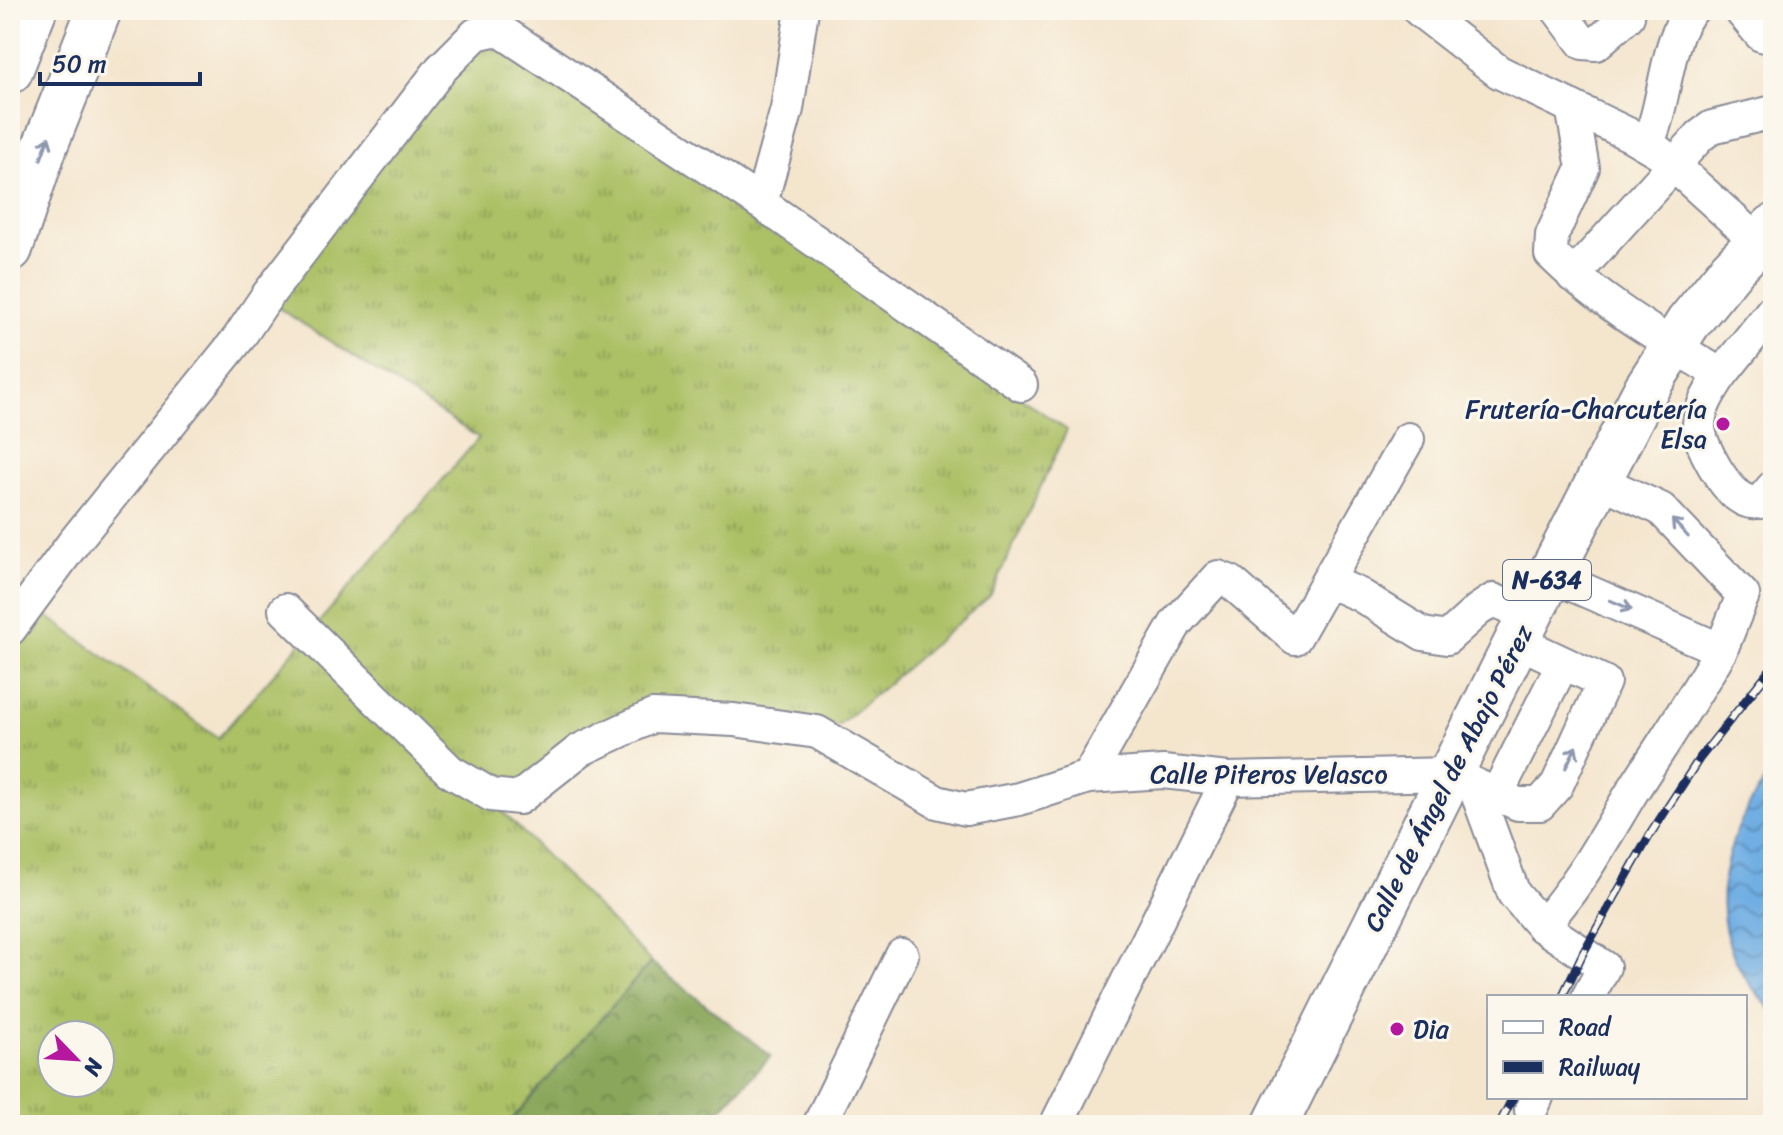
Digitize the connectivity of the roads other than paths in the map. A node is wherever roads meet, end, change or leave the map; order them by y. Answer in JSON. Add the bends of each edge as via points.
{"nodes":[{"id":1,"x":34,"y":10,"type":"edge"},
{"id":2,"x":99,"y":10,"type":"edge"},
{"id":3,"x":802,"y":10,"type":"edge"},
{"id":4,"x":1419,"y":10,"type":"edge"},
{"id":5,"x":1558,"y":10,"type":"edge"},
{"id":6,"x":1625,"y":10,"type":"edge"},
{"id":7,"x":1692,"y":10,"type":"edge"},
{"id":8,"x":1740,"y":10,"type":"edge"},
{"id":9,"x":1773,"y":38,"type":"edge"},
{"id":10,"x":10,"y":71,"type":"edge"},
{"id":11,"x":1572,"y":107,"type":"junction"},
{"id":12,"x":1773,"y":112,"type":"edge"},
{"id":13,"x":1647,"y":144,"type":"junction"},
{"id":14,"x":1675,"y":166,"type":"junction"},
{"id":15,"x":761,"y":203,"type":"junction"},
{"id":16,"x":1765,"y":234,"type":"edge"},
{"id":17,"x":10,"y":249,"type":"edge"},
{"id":18,"x":1573,"y":276,"type":"junction"},
{"id":19,"x":1773,"y":310,"type":"edge"},
{"id":20,"x":1673,"y":345,"type":"junction"},
{"id":21,"x":1721,"y":375,"type":"junction"},
{"id":22,"x":1021,"y":385,"type":"dead end"},
{"id":23,"x":1408,"y":439,"type":"dead end"},
{"id":24,"x":1598,"y":480,"type":"junction"},
{"id":25,"x":1766,"y":494,"type":"edge"},
{"id":26,"x":1550,"y":575,"type":"junction"},
{"id":27,"x":1328,"y":581,"type":"junction"},
{"id":28,"x":285,"y":610,"type":"dead end"},
{"id":29,"x":1523,"y":628,"type":"junction"},
{"id":30,"x":10,"y":629,"type":"edge"},
{"id":31,"x":1721,"y":650,"type":"junction"},
{"id":32,"x":1563,"y":663,"type":"junction"},
{"id":33,"x":1088,"y":777,"type":"junction"},
{"id":34,"x":1228,"y":779,"type":"junction"},
{"id":35,"x":1485,"y":790,"type":"junction"},
{"id":36,"x":1542,"y":926,"type":"junction"},
{"id":37,"x":902,"y":955,"type":"dead end"},
{"id":38,"x":1589,"y":995,"type":"edge"},
{"id":39,"x":819,"y":1125,"type":"edge"},
{"id":40,"x":1056,"y":1125,"type":"edge"},
{"id":41,"x":1275,"y":1125,"type":"edge"}],
"edges":[{"from":1,"to":10,"type":"highway"},
{"from":17,"to":2,"type":"highway","one_way":true},
{"from":3,"to":15,"type":"street","via":[[787,109]]},
{"from":4,"to":11,"type":"street","via":[[1499,72]]},
{"from":5,"to":6,"type":"street","via":[[1583,43],[1596,44],[1628,16]]},
{"from":7,"to":13,"type":"street","via":[[1681,22]]},
{"from":8,"to":9,"type":"street","via":[[1761,35]]},
{"from":11,"to":13,"type":"street"},
{"from":11,"to":18,"type":"street","via":[[1583,168],[1552,235],[1551,254]]},
{"from":12,"to":14,"type":"street","via":[[1712,127]]},
{"from":13,"to":14,"type":"street"},
{"from":14,"to":16,"type":"street"},
{"from":14,"to":18,"type":"street"},
{"from":15,"to":22,"type":"street"},
{"from":15,"to":30,"type":"street","via":[[498,29],[476,34],[441,69]]},
{"from":16,"to":20,"type":"highway","number":"N-634"},
{"from":18,"to":20,"type":"street"},
{"from":19,"to":21,"type":"street"},
{"from":20,"to":21,"type":"street"},
{"from":20,"to":24,"type":"highway","name":"Calle de Ángel de Abajo Pérez","number":"N-634"},
{"from":21,"to":25,"type":"street","via":[[1701,413],[1702,436],[1725,485],[1746,501]]},
{"from":23,"to":27,"type":"street"},
{"from":24,"to":26,"type":"highway","name":"Calle de Ángel de Abajo Pérez","number":"N-634"},
{"from":31,"to":24,"type":"street","one_way":true,"via":[[1743,595],[1661,509]]},
{"from":26,"to":29,"type":"highway","name":"Calle de Ángel de Abajo Pérez","number":"N-634"},
{"from":26,"to":31,"type":"street","one_way":true},
{"from":27,"to":29,"type":"street","via":[[1423,634],[1447,638],[1493,600]]},
{"from":27,"to":33,"type":"street","via":[[1295,638],[1231,582],[1218,577],[1176,623]]},
{"from":28,"to":33,"type":"street","name":"Calle Piteros Velasco","via":[[450,771],[491,795],[519,798],[580,750],[653,716],[817,732],[937,802],[966,809]]},
{"from":29,"to":32,"type":"street"},
{"from":29,"to":35,"type":"highway","name":"Calle de Ángel de Abajo Pérez","number":"N-634"},
{"from":31,"to":36,"type":"street","via":[[1594,855]]},
{"from":32,"to":35,"type":"street"},
{"from":35,"to":32,"type":"street","one_way":true,"via":[[1540,804],[1557,785],[1604,682]]},
{"from":33,"to":34,"type":"street","name":"Calle Piteros Velasco","via":[[1163,772]]},
{"from":34,"to":35,"type":"street","name":"Calle Piteros Velasco"},
{"from":34,"to":40,"type":"street"},
{"from":35,"to":36,"type":"street","via":[[1514,894]]},
{"from":35,"to":41,"type":"highway","name":"Calle de Ángel de Abajo Pérez","number":"N-634"},
{"from":36,"to":38,"type":"street","via":[[1604,967]]},
{"from":37,"to":39,"type":"street"}]}
